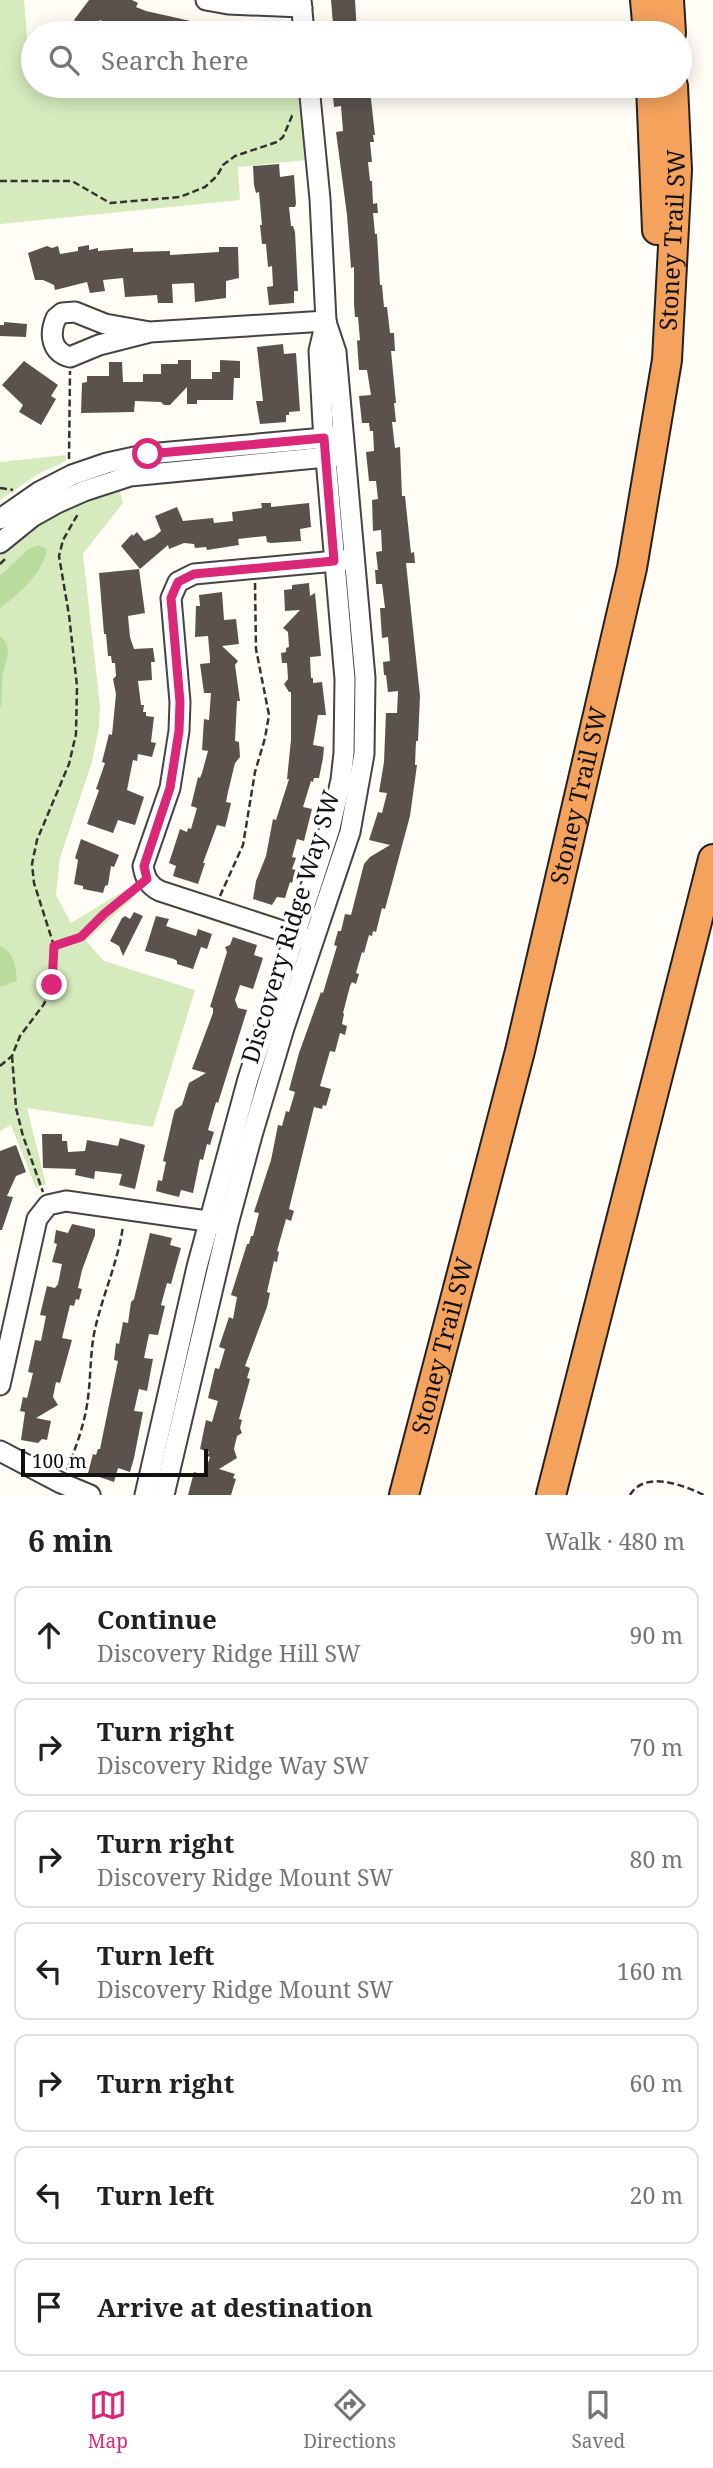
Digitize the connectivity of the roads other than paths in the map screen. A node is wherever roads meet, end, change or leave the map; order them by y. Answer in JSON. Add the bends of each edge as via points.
{"nodes":[{"id":1,"x":206,"y":0,"type":"edge"},
{"id":2,"x":645,"y":0,"type":"edge"},
{"id":3,"x":669,"y":0,"type":"edge"},
{"id":4,"x":302,"y":4,"type":"edge"},
{"id":5,"x":647,"y":21,"type":"edge"},
{"id":6,"x":670,"y":21,"type":"edge"},
{"id":7,"x":310,"y":98,"type":"edge"},
{"id":8,"x":653,"y":98,"type":"edge"},
{"id":9,"x":674,"y":98,"type":"edge"},
{"id":10,"x":326,"y":321,"type":"junction"},
{"id":11,"x":150,"y":332,"type":"junction"},
{"id":12,"x":334,"y":447,"type":"junction"},
{"id":13,"x":0,"y":519,"type":"edge"},
{"id":14,"x":0,"y":543,"type":"edge"},
{"id":15,"x":355,"y":560,"type":"junction"},
{"id":16,"x":334,"y":561,"type":"junction"},
{"id":17,"x":632,"y":568,"type":"junction"},
{"id":18,"x":354,"y":753,"type":"junction"},
{"id":19,"x":711,"y":870,"type":"edge"},
{"id":20,"x":304,"y":938,"type":"junction"},
{"id":21,"x":248,"y":1079,"type":"junction"},
{"id":22,"x":267,"y":1085,"type":"junction"},
{"id":23,"x":208,"y":1221,"type":"junction"},
{"id":24,"x":228,"y":1224,"type":"junction"},
{"id":25,"x":183,"y":1369,"type":"junction"},
{"id":26,"x":0,"y":1385,"type":"edge"},
{"id":27,"x":0,"y":1451,"type":"edge"},
{"id":28,"x":90,"y":1495,"type":"edge"},
{"id":29,"x":145,"y":1495,"type":"edge"},
{"id":30,"x":164,"y":1495,"type":"edge"},
{"id":31,"x":404,"y":1495,"type":"edge"},
{"id":32,"x":551,"y":1495,"type":"edge"}],
"edges":[{"from":1,"to":4,"type":"street","via":[[228,5]]},
{"from":2,"to":5,"type":"highway"},
{"from":3,"to":6,"type":"highway"},
{"from":7,"to":10,"type":"street","name":"Discovery Ridge Way SW"},
{"from":8,"to":17,"type":"highway","via":[[655,317],[645,429],[628,529]]},
{"from":9,"to":17,"type":"highway","name":"Stoney Trail SW","via":[[677,170],[667,360]]},
{"from":10,"to":11,"type":"street"},
{"from":10,"to":12,"type":"street","name":"Discovery Ridge Way SW","via":[[319,351]]},
{"from":11,"to":11,"type":"street","via":[[105,324],[75,312],[62,313],[53,325],[53,344],[70,357]]},
{"from":12,"to":13,"type":"street","via":[[148,454],[72,475]]},
{"from":12,"to":14,"type":"street","via":[[130,476],[57,503]]},
{"from":12,"to":15,"type":"street","name":"Discovery Ridge Way SW"},
{"from":12,"to":16,"type":"street","name":"Discovery Ridge Way SW"},
{"from":15,"to":16,"type":"street"},
{"from":15,"to":18,"type":"street","name":"Discovery Ridge Way SW","via":[[365,678]]},
{"from":16,"to":18,"type":"street","name":"Discovery Ridge Way SW"},
{"from":16,"to":20,"type":"street","via":[[194,574],[173,589],[179,731],[170,788],[144,866],[147,879],[160,891]]},
{"from":17,"to":31,"type":"highway","name":"Stoney Trail SW","via":[[520,1051]]},
{"from":18,"to":20,"type":"street","name":"Discovery Ridge Way SW","via":[[341,780]]},
{"from":19,"to":32,"type":"highway"},
{"from":20,"to":21,"type":"street","name":"Discovery Ridge Way SW"},
{"from":20,"to":22,"type":"street","name":"Discovery Ridge Way SW"},
{"from":21,"to":22,"type":"street"},
{"from":21,"to":23,"type":"street","name":"Discovery Ridge Way SW"},
{"from":22,"to":24,"type":"street","name":"Discovery Ridge Way SW"},
{"from":23,"to":24,"type":"street"},
{"from":23,"to":25,"type":"street","name":"Discovery Ridge Way SW"},
{"from":23,"to":26,"type":"street","via":[[66,1201],[48,1205],[37,1219]]},
{"from":24,"to":25,"type":"street","name":"Discovery Ridge Way SW"},
{"from":25,"to":29,"type":"street","name":"Discovery Ridge Way SW"},
{"from":25,"to":30,"type":"street","name":"Discovery Ridge Way SW"},
{"from":27,"to":28,"type":"street"}]}
